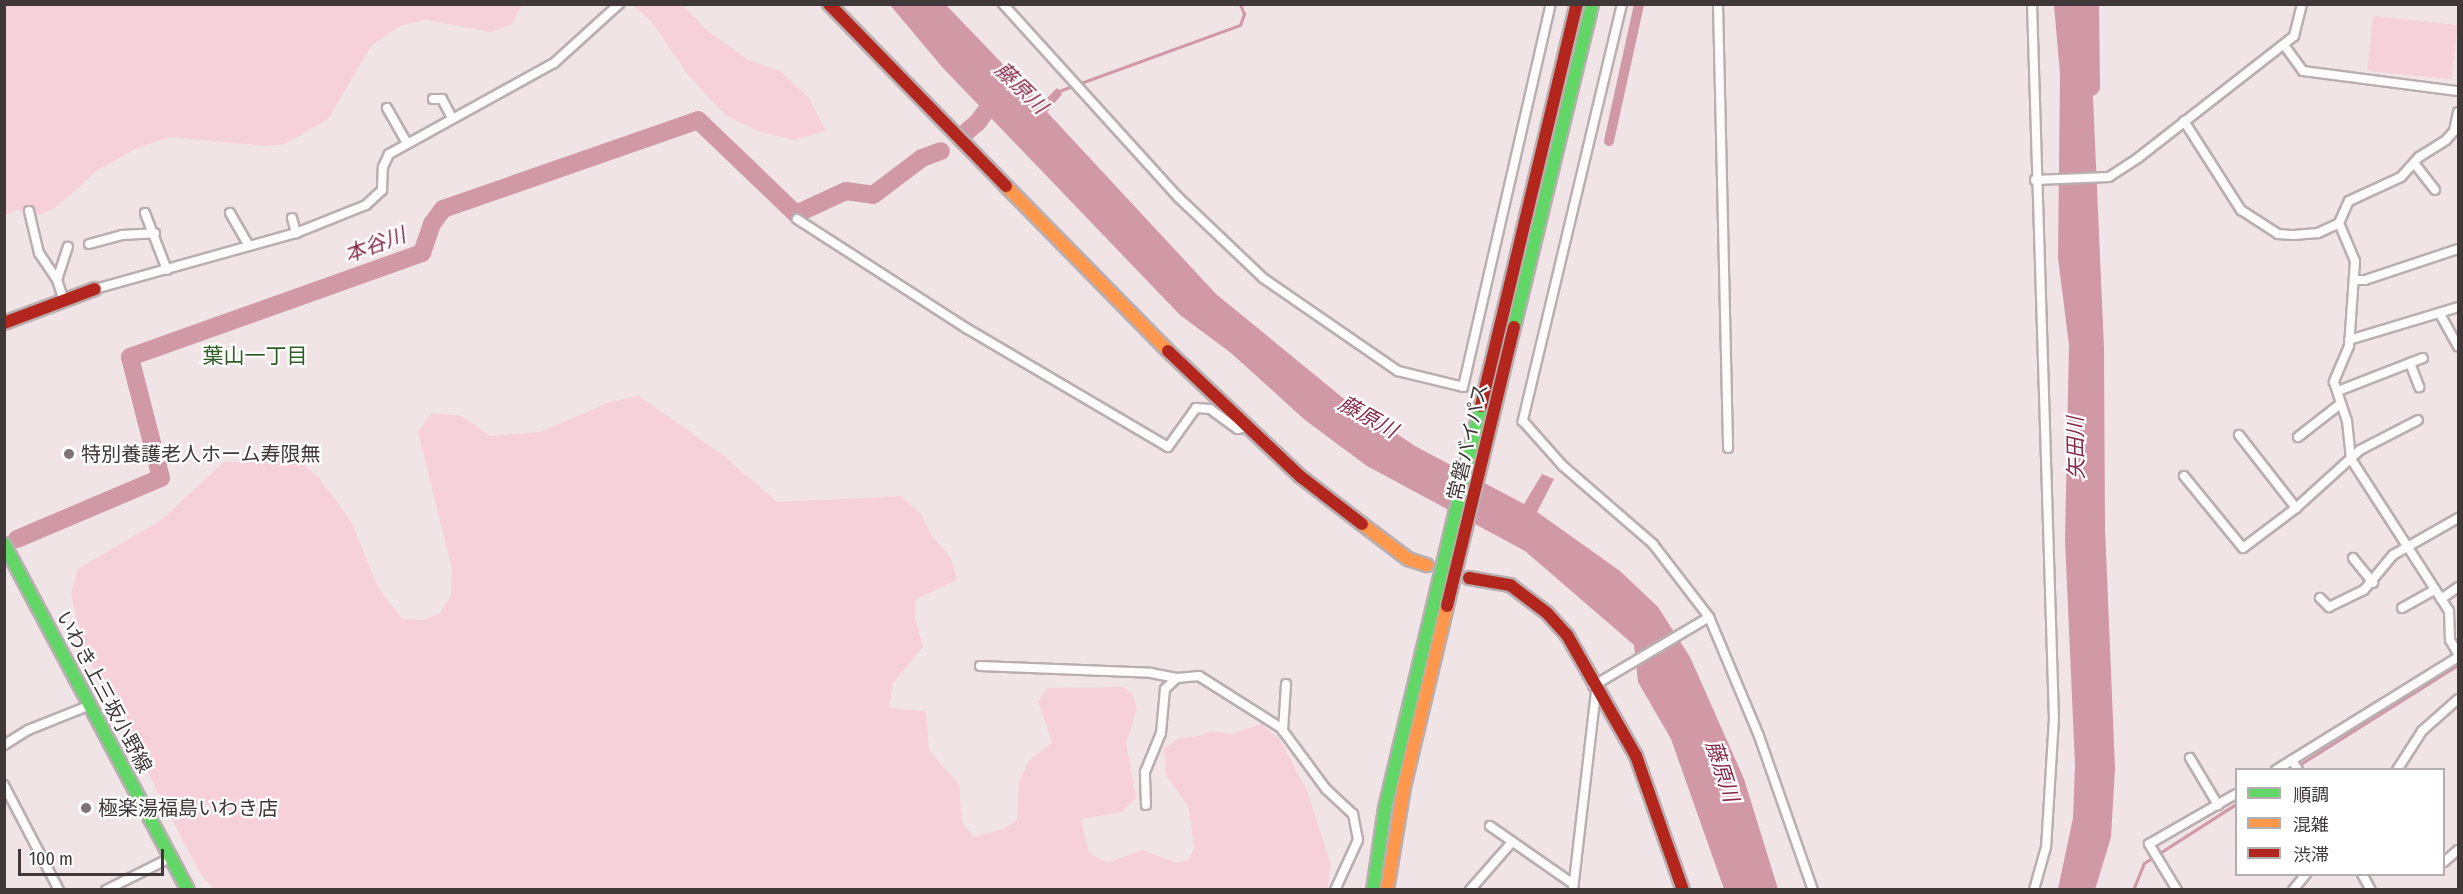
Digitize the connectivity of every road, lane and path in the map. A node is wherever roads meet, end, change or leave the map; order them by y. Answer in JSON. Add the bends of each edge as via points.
{"nodes":[{"id":1,"x":619,"y":4,"type":"edge"},
{"id":2,"x":829,"y":4,"type":"edge"},
{"id":3,"x":1003,"y":4,"type":"edge"},
{"id":4,"x":1551,"y":4,"type":"edge"},
{"id":5,"x":1577,"y":4,"type":"edge"},
{"id":6,"x":1592,"y":4,"type":"edge"},
{"id":7,"x":1622,"y":4,"type":"edge"},
{"id":8,"x":1718,"y":4,"type":"edge"},
{"id":9,"x":2032,"y":4,"type":"edge"},
{"id":10,"x":2302,"y":4,"type":"edge"},
{"id":11,"x":2284,"y":45,"type":"junction"},
{"id":12,"x":2458,"y":91,"type":"edge"},
{"id":13,"x":433,"y":99,"type":"dead end"},
{"id":14,"x":387,"y":108,"type":"dead end"},
{"id":15,"x":2458,"y":112,"type":"edge"},
{"id":16,"x":452,"y":118,"type":"junction"},
{"id":17,"x":2184,"y":122,"type":"junction"},
{"id":18,"x":407,"y":143,"type":"junction"},
{"id":19,"x":2414,"y":163,"type":"junction"},
{"id":20,"x":2038,"y":180,"type":"junction"},
{"id":21,"x":2435,"y":190,"type":"dead end"},
{"id":22,"x":29,"y":211,"type":"dead end"},
{"id":23,"x":146,"y":213,"type":"dead end"},
{"id":24,"x":230,"y":213,"type":"dead end"},
{"id":25,"x":292,"y":218,"type":"dead end"},
{"id":26,"x":797,"y":219,"type":"dead end"},
{"id":27,"x":2339,"y":223,"type":"junction"},
{"id":28,"x":155,"y":232,"type":"junction"},
{"id":29,"x":296,"y":233,"type":"junction"},
{"id":30,"x":89,"y":244,"type":"dead end"},
{"id":31,"x":249,"y":246,"type":"junction"},
{"id":32,"x":68,"y":248,"type":"dead end"},
{"id":33,"x":2458,"y":249,"type":"edge"},
{"id":34,"x":167,"y":270,"type":"junction"},
{"id":35,"x":57,"y":280,"type":"junction"},
{"id":36,"x":2355,"y":280,"type":"junction"},
{"id":37,"x":95,"y":289,"type":"joint"},
{"id":38,"x":63,"y":298,"type":"junction"},
{"id":39,"x":2458,"y":307,"type":"edge"},
{"id":40,"x":2440,"y":314,"type":"junction"},
{"id":41,"x":4,"y":323,"type":"edge"},
{"id":42,"x":2349,"y":340,"type":"junction"},
{"id":43,"x":2458,"y":346,"type":"edge"},
{"id":44,"x":2423,"y":358,"type":"dead end"},
{"id":45,"x":2410,"y":363,"type":"junction"},
{"id":46,"x":2419,"y":387,"type":"dead end"},
{"id":47,"x":2338,"y":391,"type":"junction"},
{"id":48,"x":2339,"y":405,"type":"junction"},
{"id":49,"x":2418,"y":420,"type":"dead end"},
{"id":50,"x":1247,"y":427,"type":"junction"},
{"id":51,"x":2239,"y":435,"type":"dead end"},
{"id":52,"x":2298,"y":437,"type":"dead end"},
{"id":53,"x":1728,"y":448,"type":"dead end"},
{"id":54,"x":2351,"y":459,"type":"junction"},
{"id":55,"x":2184,"y":476,"type":"dead end"},
{"id":56,"x":2296,"y":508,"type":"junction"},
{"id":57,"x":2458,"y":518,"type":"edge"},
{"id":58,"x":4,"y":544,"type":"edge"},
{"id":59,"x":2407,"y":548,"type":"junction"},
{"id":60,"x":8,"y":558,"type":"edge"},
{"id":61,"x":2353,"y":558,"type":"dead end"},
{"id":62,"x":1427,"y":566,"type":"dead end"},
{"id":63,"x":1469,"y":578,"type":"dead end"},
{"id":64,"x":2373,"y":584,"type":"junction"},
{"id":65,"x":2458,"y":587,"type":"edge"},
{"id":66,"x":2435,"y":590,"type":"junction"},
{"id":67,"x":2320,"y":598,"type":"dead end"},
{"id":68,"x":2441,"y":599,"type":"junction"},
{"id":69,"x":2402,"y":608,"type":"dead end"},
{"id":70,"x":1709,"y":617,"type":"junction"},
{"id":71,"x":2458,"y":655,"type":"edge"},
{"id":72,"x":980,"y":666,"type":"dead end"},
{"id":73,"x":1177,"y":678,"type":"junction"},
{"id":74,"x":1286,"y":684,"type":"dead end"},
{"id":75,"x":1594,"y":688,"type":"junction"},
{"id":76,"x":2458,"y":699,"type":"edge"},
{"id":77,"x":88,"y":706,"type":"junction"},
{"id":78,"x":1283,"y":731,"type":"junction"},
{"id":79,"x":4,"y":745,"type":"edge"},
{"id":80,"x":2190,"y":758,"type":"dead end"},
{"id":81,"x":2292,"y":760,"type":"junction"},
{"id":82,"x":2279,"y":768,"type":"edge"},
{"id":83,"x":2297,"y":768,"type":"edge"},
{"id":84,"x":2398,"y":768,"type":"edge"},
{"id":85,"x":4,"y":785,"type":"edge"},
{"id":86,"x":2235,"y":795,"type":"edge"},
{"id":87,"x":1146,"y":805,"type":"dead end"},
{"id":88,"x":2218,"y":805,"type":"junction"},
{"id":89,"x":1490,"y":826,"type":"dead end"},
{"id":90,"x":1512,"y":842,"type":"junction"},
{"id":91,"x":2458,"y":850,"type":"edge"},
{"id":92,"x":172,"y":857,"type":"junction"},
{"id":93,"x":2445,"y":861,"type":"edge"},
{"id":94,"x":2304,"y":876,"type":"edge"},
{"id":95,"x":2363,"y":876,"type":"edge"},
{"id":96,"x":1336,"y":887,"type":"edge"},
{"id":97,"x":1573,"y":887,"type":"edge"},
{"id":98,"x":59,"y":890,"type":"edge"},
{"id":99,"x":106,"y":890,"type":"edge"},
{"id":100,"x":188,"y":890,"type":"edge"},
{"id":101,"x":1373,"y":890,"type":"edge"},
{"id":102,"x":1387,"y":890,"type":"edge"},
{"id":103,"x":1470,"y":890,"type":"edge"},
{"id":104,"x":1683,"y":890,"type":"edge"},
{"id":105,"x":1813,"y":890,"type":"edge"},
{"id":106,"x":2034,"y":890,"type":"edge"},
{"id":107,"x":2177,"y":890,"type":"edge"},
{"id":108,"x":2293,"y":890,"type":"edge"},
{"id":109,"x":2371,"y":890,"type":"edge"}],
"edges":[{"from":1,"to":16,"type":"street","via":[[554,63]]},
{"from":2,"to":50,"type":"main road","via":[[1175,359]]},
{"from":3,"to":4,"type":"street","via":[[1178,197],[1263,278],[1398,371],[1462,387]]},
{"from":5,"to":101,"type":"main road","name":"常磐バイパス","via":[[1385,808]]},
{"from":6,"to":102,"type":"main road","name":"常磐バイパス","via":[[1404,787]]},
{"from":7,"to":70,"type":"street","via":[[1523,421],[1563,466],[1653,544]]},
{"from":8,"to":53,"type":"street"},
{"from":9,"to":20,"type":"street"},
{"from":10,"to":11,"type":"street","via":[[2300,23]]},
{"from":11,"to":12,"type":"street","via":[[2302,71]]},
{"from":11,"to":17,"type":"street"},
{"from":13,"to":16,"type":"street","via":[[442,99]]},
{"from":14,"to":18,"type":"street"},
{"from":15,"to":19,"type":"street","via":[[2454,131]]},
{"from":16,"to":18,"type":"street"},
{"from":17,"to":20,"type":"street","via":[[2138,158],[2104,177]]},
{"from":17,"to":27,"type":"street","via":[[2241,210],[2257,223],[2278,234],[2294,235],[2318,232]]},
{"from":18,"to":29,"type":"street","via":[[385,160],[382,190],[377,198],[349,214]]},
{"from":19,"to":21,"type":"street"},
{"from":19,"to":27,"type":"street","via":[[2394,182],[2349,201]]},
{"from":20,"to":106,"type":"street","via":[[2054,718],[2046,848]]},
{"from":22,"to":35,"type":"street","via":[[39,253]]},
{"from":23,"to":28,"type":"street"},
{"from":24,"to":31,"type":"street"},
{"from":25,"to":29,"type":"street"},
{"from":26,"to":50,"type":"street","via":[[966,328],[1168,447],[1196,408],[1210,409],[1238,429]]},
{"from":27,"to":36,"type":"street","via":[[2355,261]]},
{"from":28,"to":30,"type":"street"},
{"from":28,"to":34,"type":"street"},
{"from":29,"to":31,"type":"street"},
{"from":31,"to":34,"type":"street"},
{"from":32,"to":35,"type":"street"},
{"from":33,"to":36,"type":"street"},
{"from":34,"to":37,"type":"street"},
{"from":35,"to":38,"type":"street"},
{"from":36,"to":42,"type":"street"},
{"from":37,"to":38,"type":"main road"},
{"from":38,"to":41,"type":"main road"},
{"from":39,"to":40,"type":"street"},
{"from":40,"to":42,"type":"street"},
{"from":40,"to":43,"type":"street"},
{"from":42,"to":47,"type":"street","via":[[2334,375]]},
{"from":44,"to":45,"type":"street"},
{"from":45,"to":46,"type":"street"},
{"from":45,"to":47,"type":"street"},
{"from":47,"to":48,"type":"street"},
{"from":48,"to":52,"type":"street"},
{"from":48,"to":54,"type":"street","via":[[2347,422]]},
{"from":49,"to":54,"type":"street"},
{"from":50,"to":62,"type":"main road","via":[[1301,477],[1408,559]]},
{"from":51,"to":56,"type":"street"},
{"from":54,"to":56,"type":"street"},
{"from":54,"to":59,"type":"street"},
{"from":55,"to":56,"type":"street","via":[[2243,548]]},
{"from":57,"to":59,"type":"street"},
{"from":58,"to":60,"type":"main road","name":"いわき上三坂小野線"},
{"from":59,"to":64,"type":"street","via":[[2387,560]]},
{"from":59,"to":66,"type":"street"},
{"from":60,"to":77,"type":"main road","name":"いわき上三坂小野線"},
{"from":61,"to":64,"type":"street"},
{"from":63,"to":75,"type":"main road","via":[[1510,585],[1547,613],[1567,635]]},
{"from":64,"to":67,"type":"street","via":[[2332,606]]},
{"from":65,"to":68,"type":"street"},
{"from":66,"to":68,"type":"street"},
{"from":66,"to":69,"type":"street"},
{"from":68,"to":71,"type":"street","via":[[2449,611],[2450,640]]},
{"from":70,"to":75,"type":"street"},
{"from":70,"to":105,"type":"street","via":[[1759,736]]},
{"from":71,"to":81,"type":"street"},
{"from":72,"to":73,"type":"street","via":[[1151,673]]},
{"from":73,"to":78,"type":"street","via":[[1199,676]]},
{"from":73,"to":87,"type":"street","via":[[1162,696],[1161,733],[1145,772]]},
{"from":74,"to":78,"type":"street"},
{"from":75,"to":97,"type":"street"},
{"from":75,"to":104,"type":"main road","via":[[1636,756]]},
{"from":76,"to":84,"type":"street","via":[[2422,731]]},
{"from":77,"to":79,"type":"street","via":[[28,730]]},
{"from":77,"to":92,"type":"main road","name":"いわき上三坂小野線"},
{"from":78,"to":96,"type":"street","via":[[1326,789],[1355,818],[1358,840]]},
{"from":80,"to":88,"type":"street"},
{"from":81,"to":82,"type":"street"},
{"from":81,"to":83,"type":"street"},
{"from":85,"to":98,"type":"street"},
{"from":86,"to":88,"type":"street"},
{"from":88,"to":107,"type":"street","via":[[2149,844]]},
{"from":89,"to":90,"type":"street"},
{"from":90,"to":97,"type":"street"},
{"from":90,"to":103,"type":"street"},
{"from":91,"to":93,"type":"street"},
{"from":92,"to":99,"type":"street"},
{"from":92,"to":100,"type":"main road","name":"いわき上三坂小野線"},
{"from":94,"to":108,"type":"street"},
{"from":95,"to":109,"type":"street"}]}
